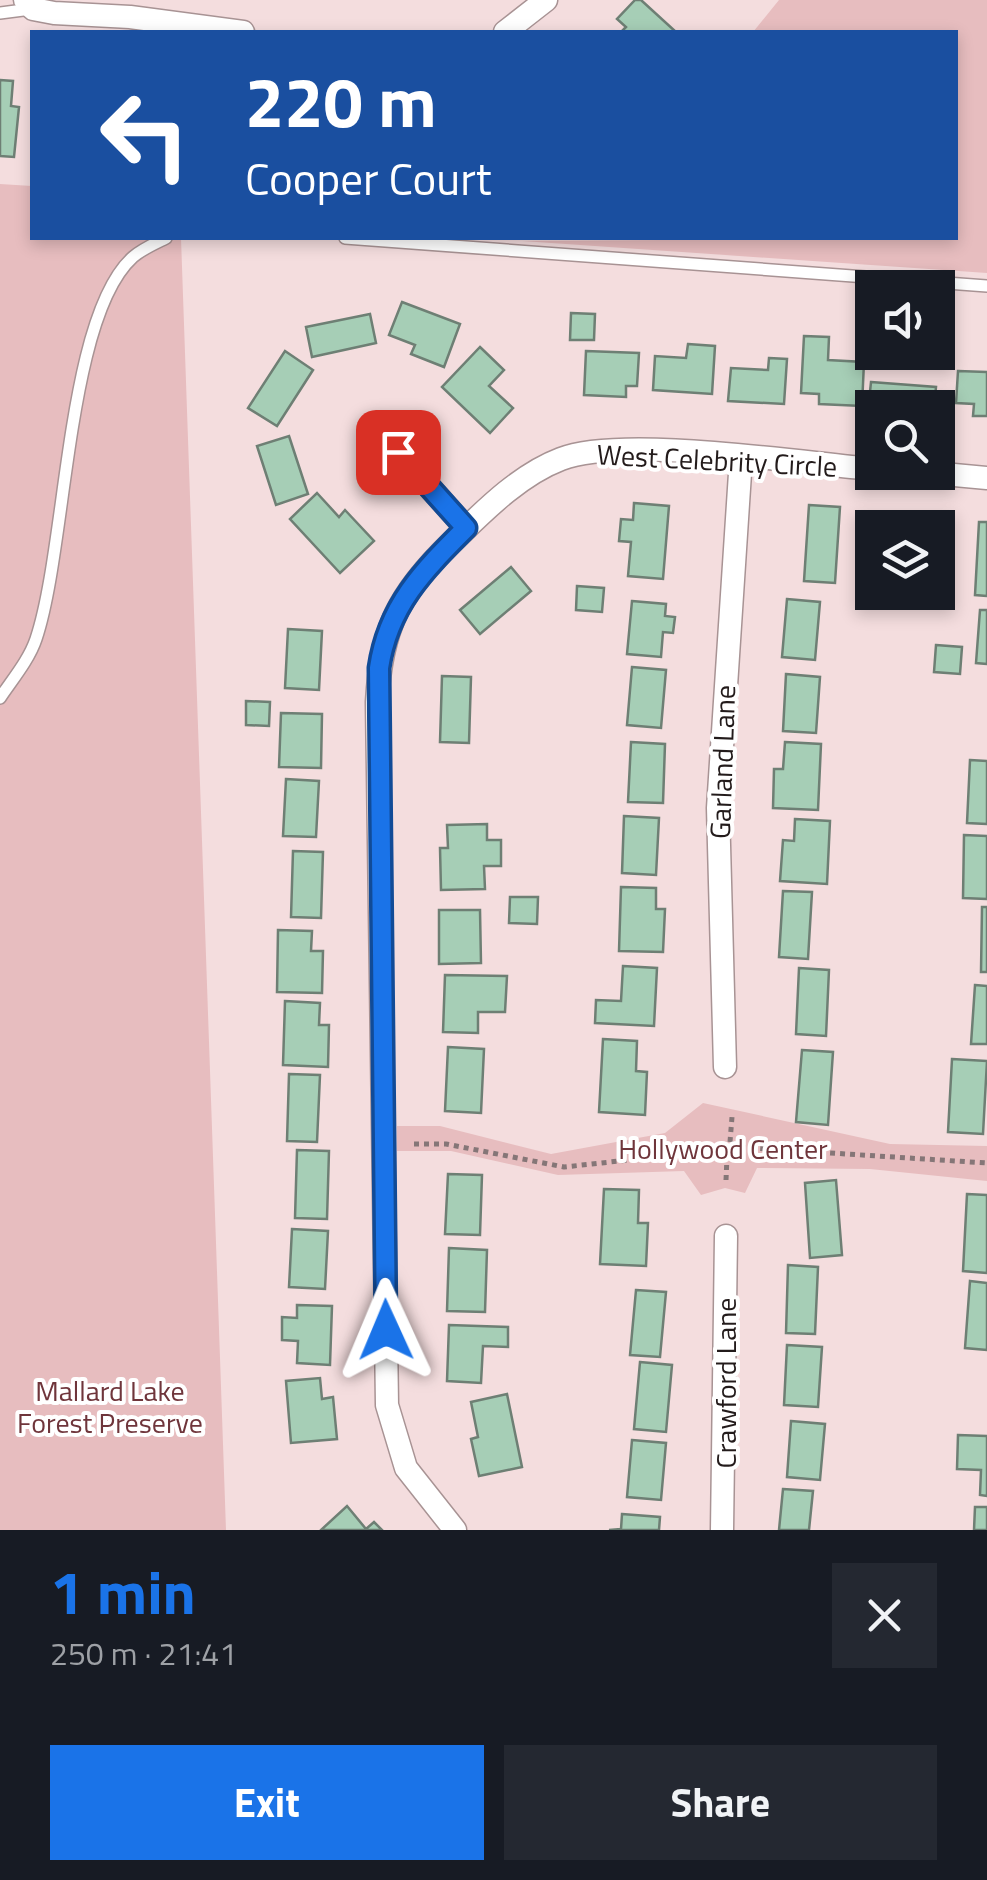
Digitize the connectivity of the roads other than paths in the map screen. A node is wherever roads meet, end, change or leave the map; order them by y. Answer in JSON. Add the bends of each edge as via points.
{"nodes":[{"id":1,"x":546,"y":0,"type":"edge"},
{"id":2,"x":29,"y":4,"type":"edge"},
{"id":3,"x":0,"y":13,"type":"edge"},
{"id":4,"x":228,"y":30,"type":"edge"},
{"id":5,"x":508,"y":30,"type":"edge"},
{"id":6,"x":163,"y":240,"type":"edge"},
{"id":7,"x":371,"y":240,"type":"edge"},
{"id":8,"x":987,"y":286,"type":"edge"},
{"id":9,"x":374,"y":425,"type":"dead end"},
{"id":10,"x":741,"y":458,"type":"junction"},
{"id":11,"x":855,"y":467,"type":"edge"},
{"id":12,"x":955,"y":475,"type":"edge"},
{"id":13,"x":987,"y":478,"type":"edge"},
{"id":14,"x":466,"y":528,"type":"junction"},
{"id":15,"x":0,"y":698,"type":"edge"},
{"id":16,"x":725,"y":1067,"type":"dead end"},
{"id":17,"x":726,"y":1236,"type":"dead end"},
{"id":18,"x":455,"y":1530,"type":"edge"},
{"id":19,"x":722,"y":1530,"type":"edge"}],
"edges":[{"from":1,"to":5,"type":"street"},
{"from":2,"to":3,"type":"lane"},
{"from":2,"to":4,"type":"street"},
{"from":6,"to":15,"type":"lane","via":[[133,258],[108,291],[82,374],[36,642]]},
{"from":7,"to":8,"type":"lane"},
{"from":9,"to":14,"type":"street"},
{"from":10,"to":11,"type":"street","name":"West Celebrity Circle"},
{"from":10,"to":14,"type":"street","name":"West Celebrity Circle","via":[[614,450],[574,455],[515,486]]},
{"from":10,"to":16,"type":"street","name":"Garland Lane","via":[[719,789]]},
{"from":12,"to":13,"type":"street"},
{"from":14,"to":18,"type":"street","name":"West Celebrity Circle","via":[[398,604],[382,644],[377,702],[387,1405],[406,1468]]},
{"from":17,"to":19,"type":"street","name":"Crawford Lane"}]}
